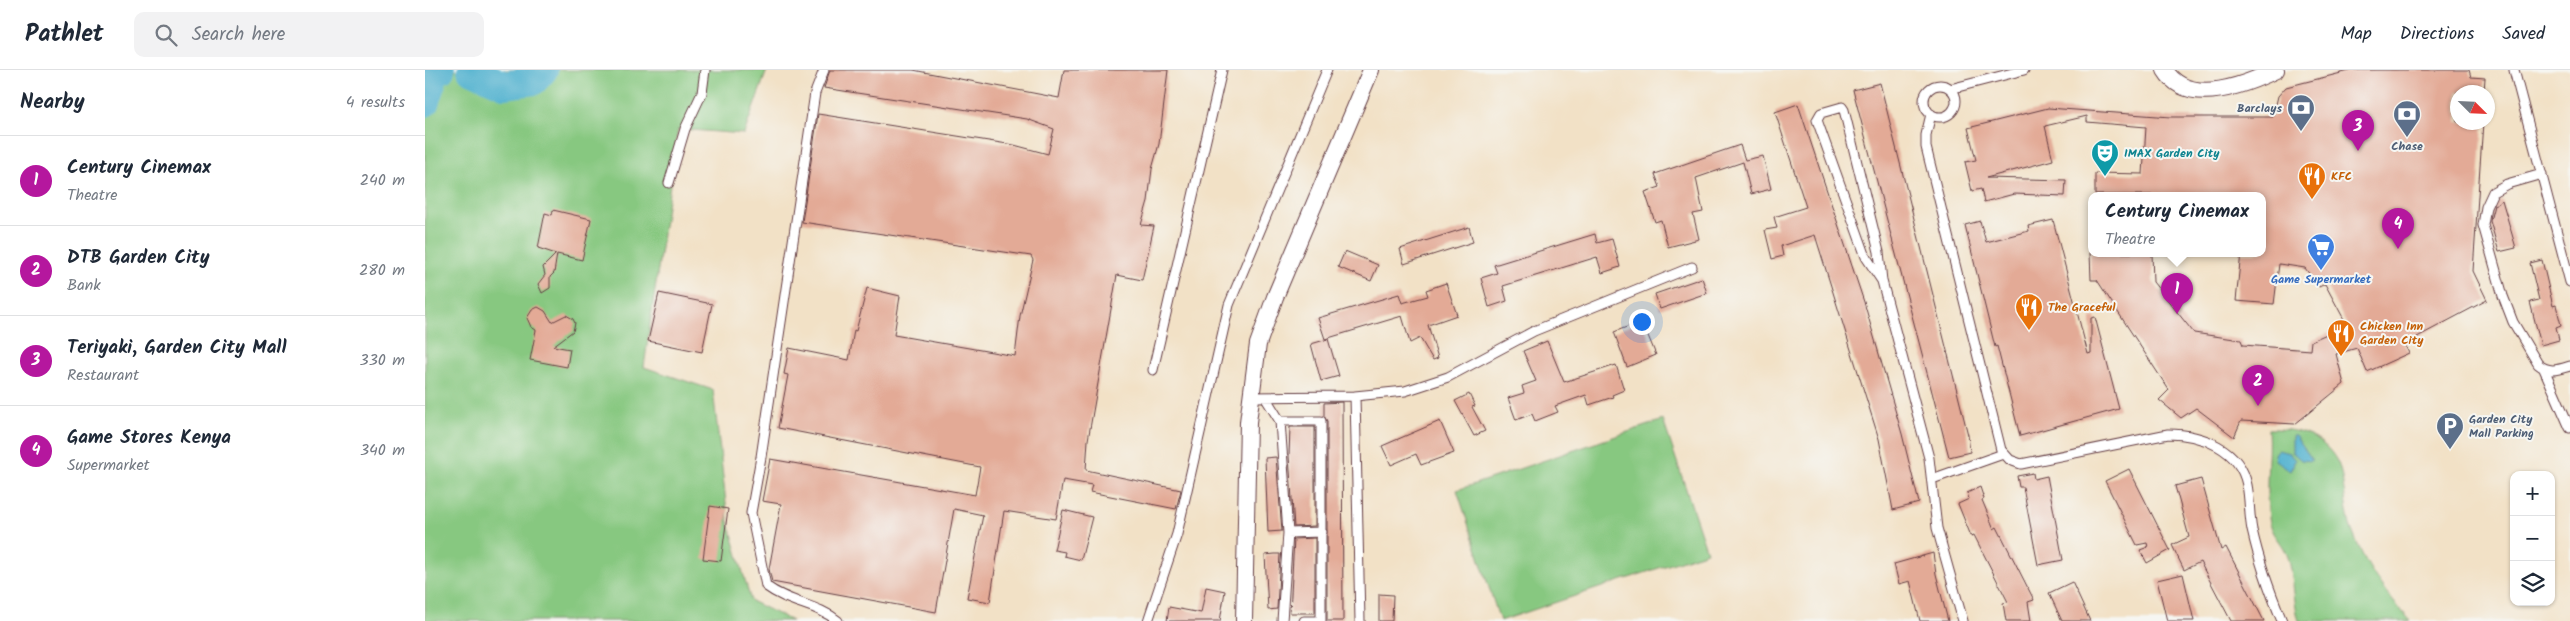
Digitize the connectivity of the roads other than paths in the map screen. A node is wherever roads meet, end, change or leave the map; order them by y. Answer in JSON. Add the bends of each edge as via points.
{"nodes":[{"id":1,"x":705,"y":70,"type":"edge"},
{"id":2,"x":823,"y":70,"type":"edge"},
{"id":3,"x":1222,"y":70,"type":"edge"},
{"id":4,"x":1327,"y":70,"type":"edge"},
{"id":5,"x":1371,"y":70,"type":"edge"},
{"id":6,"x":2024,"y":70,"type":"edge"},
{"id":7,"x":2165,"y":70,"type":"edge"},
{"id":8,"x":2276,"y":70,"type":"edge"},
{"id":9,"x":2514,"y":70,"type":"edge"},
{"id":10,"x":1950,"y":89,"type":"junction"},
{"id":11,"x":1931,"y":114,"type":"junction"},
{"id":12,"x":2542,"y":174,"type":"junction"},
{"id":13,"x":669,"y":183,"type":"dead end"},
{"id":14,"x":1692,"y":267,"type":"dead end"},
{"id":15,"x":1882,"y":281,"type":"junction"},
{"id":16,"x":2570,"y":282,"type":"edge"},
{"id":17,"x":2570,"y":366,"type":"edge"},
{"id":18,"x":2544,"y":369,"type":"junction"},
{"id":19,"x":1153,"y":370,"type":"dead end"},
{"id":20,"x":1355,"y":396,"type":"junction"},
{"id":21,"x":1258,"y":397,"type":"junction"},
{"id":22,"x":1280,"y":421,"type":"junction"},
{"id":23,"x":2570,"y":428,"type":"edge"},
{"id":24,"x":2003,"y":454,"type":"junction"},
{"id":25,"x":1932,"y":479,"type":"junction"},
{"id":26,"x":1323,"y":532,"type":"junction"},
{"id":27,"x":1288,"y":533,"type":"junction"},
{"id":28,"x":838,"y":621,"type":"edge"},
{"id":29,"x":1148,"y":621,"type":"edge"},
{"id":30,"x":1245,"y":621,"type":"edge"},
{"id":31,"x":1282,"y":621,"type":"edge"},
{"id":32,"x":1304,"y":621,"type":"edge"},
{"id":33,"x":1321,"y":621,"type":"edge"},
{"id":34,"x":1360,"y":621,"type":"edge"},
{"id":35,"x":1963,"y":621,"type":"edge"},
{"id":36,"x":2283,"y":621,"type":"edge"}],
"edges":[{"from":1,"to":13,"type":"lane","via":[[701,93],[685,129]]},
{"from":2,"to":28,"type":"lane","via":[[815,93],[751,513],[766,586],[781,597]]},
{"from":3,"to":19,"type":"lane"},
{"from":4,"to":29,"type":"lane","via":[[1229,305],[1177,534]]},
{"from":5,"to":21,"type":"street","via":[[1266,320],[1258,344]]},
{"from":6,"to":10,"type":"lane"},
{"from":7,"to":8,"type":"street","via":[[2181,86],[2210,91],[2253,81]]},
{"from":9,"to":12,"type":"lane"},
{"from":10,"to":11,"type":"lane","via":[[1956,98],[1954,108],[1941,117]]},
{"from":10,"to":11,"type":"lane","via":[[1936,85],[1927,91],[1925,106]]},
{"from":11,"to":24,"type":"lane","via":[[1925,136],[1929,163]]},
{"from":12,"to":16,"type":"lane"},
{"from":12,"to":18,"type":"lane","via":[[2507,184],[2493,192],[2483,225],[2513,322],[2537,364]]},
{"from":14,"to":20,"type":"lane","via":[[1534,332],[1448,377],[1405,391]]},
{"from":15,"to":15,"type":"lane","via":[[1866,257],[1817,120],[1821,113],[1842,107],[1844,110],[1879,252]]},
{"from":15,"to":25,"type":"lane"},
{"from":17,"to":18,"type":"lane","via":[[2553,371]]},
{"from":18,"to":23,"type":"lane"},
{"from":20,"to":21,"type":"lane"},
{"from":20,"to":34,"type":"lane"},
{"from":21,"to":22,"type":"lane"},
{"from":21,"to":30,"type":"street","via":[[1248,422]]},
{"from":22,"to":26,"type":"lane","via":[[1321,421]]},
{"from":22,"to":27,"type":"lane"},
{"from":24,"to":25,"type":"lane"},
{"from":24,"to":36,"type":"lane","via":[[2021,464],[2168,434],[2181,434],[2216,444],[2234,456],[2243,470],[2248,486],[2252,530],[2271,594]]},
{"from":25,"to":35,"type":"lane","via":[[1937,528]]},
{"from":26,"to":27,"type":"lane"},
{"from":26,"to":33,"type":"lane"},
{"from":27,"to":31,"type":"lane"},
{"from":32,"to":33,"type":"lane"}]}
